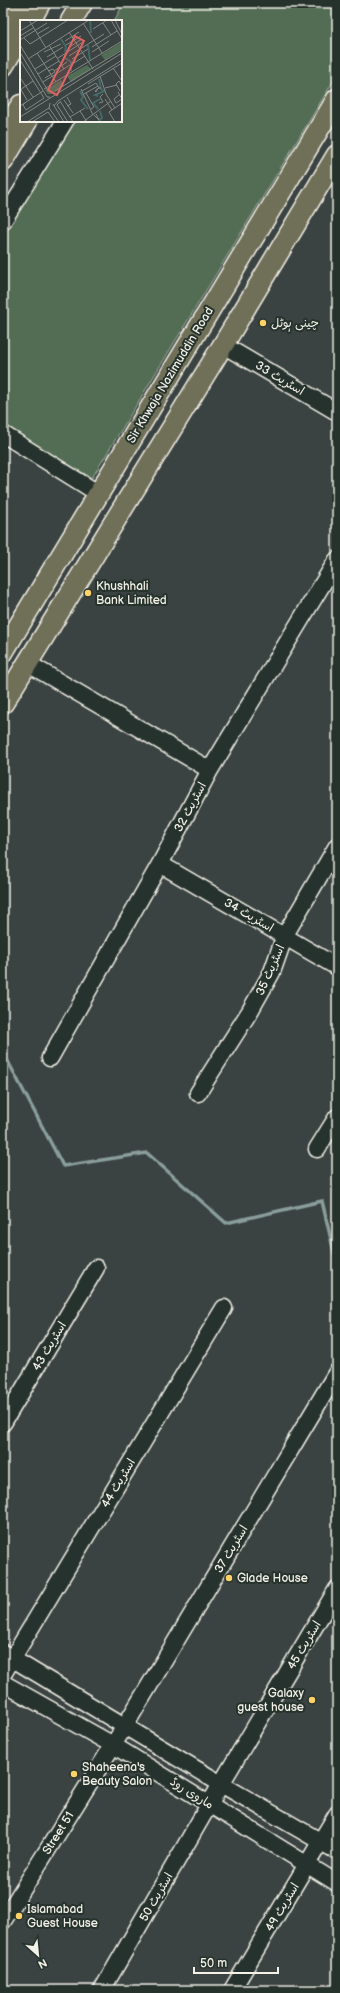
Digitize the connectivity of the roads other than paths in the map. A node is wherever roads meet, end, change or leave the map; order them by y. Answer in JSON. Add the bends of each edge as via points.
{"nodes":[{"id":1,"x":23,"y":3,"type":"edge"},
{"id":2,"x":40,"y":3,"type":"edge"},
{"id":3,"x":82,"y":3,"type":"edge"},
{"id":4,"x":98,"y":3,"type":"edge"},
{"id":5,"x":31,"y":20,"type":"edge"},
{"id":6,"x":72,"y":20,"type":"edge"},
{"id":7,"x":88,"y":20,"type":"edge"},
{"id":8,"x":3,"y":36,"type":"edge"},
{"id":9,"x":20,"y":38,"type":"edge"},
{"id":10,"x":3,"y":66,"type":"edge"},
{"id":11,"x":337,"y":99,"type":"edge"},
{"id":12,"x":20,"y":107,"type":"edge"},
{"id":13,"x":26,"y":122,"type":"edge"},
{"id":14,"x":64,"y":122,"type":"edge"},
{"id":15,"x":3,"y":134,"type":"edge"},
{"id":16,"x":337,"y":155,"type":"edge"},
{"id":17,"x":3,"y":160,"type":"edge"},
{"id":18,"x":3,"y":220,"type":"edge"},
{"id":19,"x":223,"y":344,"type":"junction"},
{"id":20,"x":153,"y":404,"type":"junction"},
{"id":21,"x":337,"y":412,"type":"edge"},
{"id":22,"x":179,"y":417,"type":"junction"},
{"id":23,"x":3,"y":434,"type":"edge"},
{"id":24,"x":99,"y":494,"type":"junction"},
{"id":25,"x":337,"y":560,"type":"edge"},
{"id":26,"x":3,"y":652,"type":"edge"},
{"id":27,"x":27,"y":663,"type":"junction"},
{"id":28,"x":3,"y":703,"type":"edge"},
{"id":29,"x":210,"y":770,"type":"junction"},
{"id":30,"x":337,"y":846,"type":"edge"},
{"id":31,"x":160,"y":864,"type":"junction"},
{"id":32,"x":285,"y":935,"type":"junction"},
{"id":33,"x":337,"y":968,"type":"edge"},
{"id":34,"x":50,"y":1058,"type":"dead end"},
{"id":35,"x":198,"y":1093,"type":"dead end"},
{"id":36,"x":337,"y":1117,"type":"edge"},
{"id":37,"x":318,"y":1149,"type":"dead end"},
{"id":38,"x":96,"y":1268,"type":"dead end"},
{"id":39,"x":224,"y":1308,"type":"dead end"},
{"id":40,"x":337,"y":1372,"type":"edge"},
{"id":41,"x":3,"y":1423,"type":"edge"},
{"id":42,"x":337,"y":1589,"type":"edge"},
{"id":43,"x":8,"y":1656,"type":"edge"},
{"id":44,"x":3,"y":1674,"type":"edge"},
{"id":45,"x":3,"y":1683,"type":"edge"},
{"id":46,"x":125,"y":1726,"type":"junction"},
{"id":47,"x":113,"y":1744,"type":"junction"},
{"id":48,"x":221,"y":1784,"type":"junction"},
{"id":49,"x":210,"y":1804,"type":"junction"},
{"id":50,"x":337,"y":1814,"type":"edge"},
{"id":51,"x":321,"y":1841,"type":"junction"},
{"id":52,"x":337,"y":1852,"type":"edge"},
{"id":53,"x":307,"y":1865,"type":"junction"},
{"id":54,"x":337,"y":1883,"type":"edge"},
{"id":55,"x":3,"y":1921,"type":"edge"},
{"id":56,"x":102,"y":1990,"type":"edge"},
{"id":57,"x":232,"y":1990,"type":"edge"}],
"edges":[{"from":1,"to":8,"type":"main road"},
{"from":2,"to":5,"type":"main road"},
{"from":3,"to":6,"type":"main road"},
{"from":4,"to":7,"type":"main road"},
{"from":9,"to":10,"type":"main road"},
{"from":11,"to":20,"type":"main road","name":"Sir Khwaja Nazimuddin Road"},
{"from":12,"to":15,"type":"main road"},
{"from":13,"to":17,"type":"main road"},
{"from":14,"to":18,"type":"street"},
{"from":16,"to":19,"type":"main road"},
{"from":19,"to":21,"type":"street","name":"اسٹریٹ 33"},
{"from":19,"to":22,"type":"main road"},
{"from":20,"to":22,"type":"main road"},
{"from":20,"to":24,"type":"main road","name":"Sir Khwaja Nazimuddin Road"},
{"from":22,"to":27,"type":"main road"},
{"from":23,"to":24,"type":"street"},
{"from":24,"to":26,"type":"main road","name":"Sir Khwaja Nazimuddin Road"},
{"from":25,"to":29,"type":"street","name":"اسٹریٹ 32"},
{"from":27,"to":28,"type":"main road"},
{"from":27,"to":29,"type":"street"},
{"from":29,"to":31,"type":"street","name":"اسٹریٹ 32"},
{"from":30,"to":32,"type":"street","name":"اسٹریٹ 35"},
{"from":31,"to":32,"type":"street","name":"اسٹریٹ 34"},
{"from":31,"to":34,"type":"street","name":"اسٹریٹ 32"},
{"from":32,"to":33,"type":"street","name":"اسٹریٹ 34"},
{"from":32,"to":35,"type":"street","name":"اسٹریٹ 35","via":[[272,972]]},
{"from":36,"to":37,"type":"street"},
{"from":38,"to":41,"type":"street","name":"اسٹریٹ 43"},
{"from":39,"to":43,"type":"street","name":"اسٹریٹ 44"},
{"from":40,"to":46,"type":"street","name":"اسٹریٹ 37"},
{"from":42,"to":48,"type":"street","name":"اسٹریٹ 45"},
{"from":43,"to":44,"type":"street","name":"اسٹریٹ 44"},
{"from":43,"to":46,"type":"street","name":"ماروی روڈ"},
{"from":45,"to":47,"type":"street","name":"ماروی روڈ"},
{"from":46,"to":47,"type":"street","name":"اسٹریٹ 37"},
{"from":46,"to":48,"type":"street","name":"ماروی روڈ"},
{"from":47,"to":49,"type":"street","name":"ماروی روڈ"},
{"from":47,"to":55,"type":"street","name":"Street 51"},
{"from":48,"to":49,"type":"street","name":"اسٹریٹ 45"},
{"from":48,"to":51,"type":"street","name":"ماروی روڈ"},
{"from":49,"to":53,"type":"street","name":"ماروی روڈ"},
{"from":49,"to":56,"type":"street","name":"اسٹریٹ 50"},
{"from":50,"to":51,"type":"street","name":"اسٹریٹ 49"},
{"from":51,"to":52,"type":"street","name":"ماروی روڈ"},
{"from":51,"to":53,"type":"street","name":"اسٹریٹ 49"},
{"from":53,"to":54,"type":"street","name":"ماروی روڈ"},
{"from":53,"to":57,"type":"street","name":"اسٹریٹ 49"}]}
